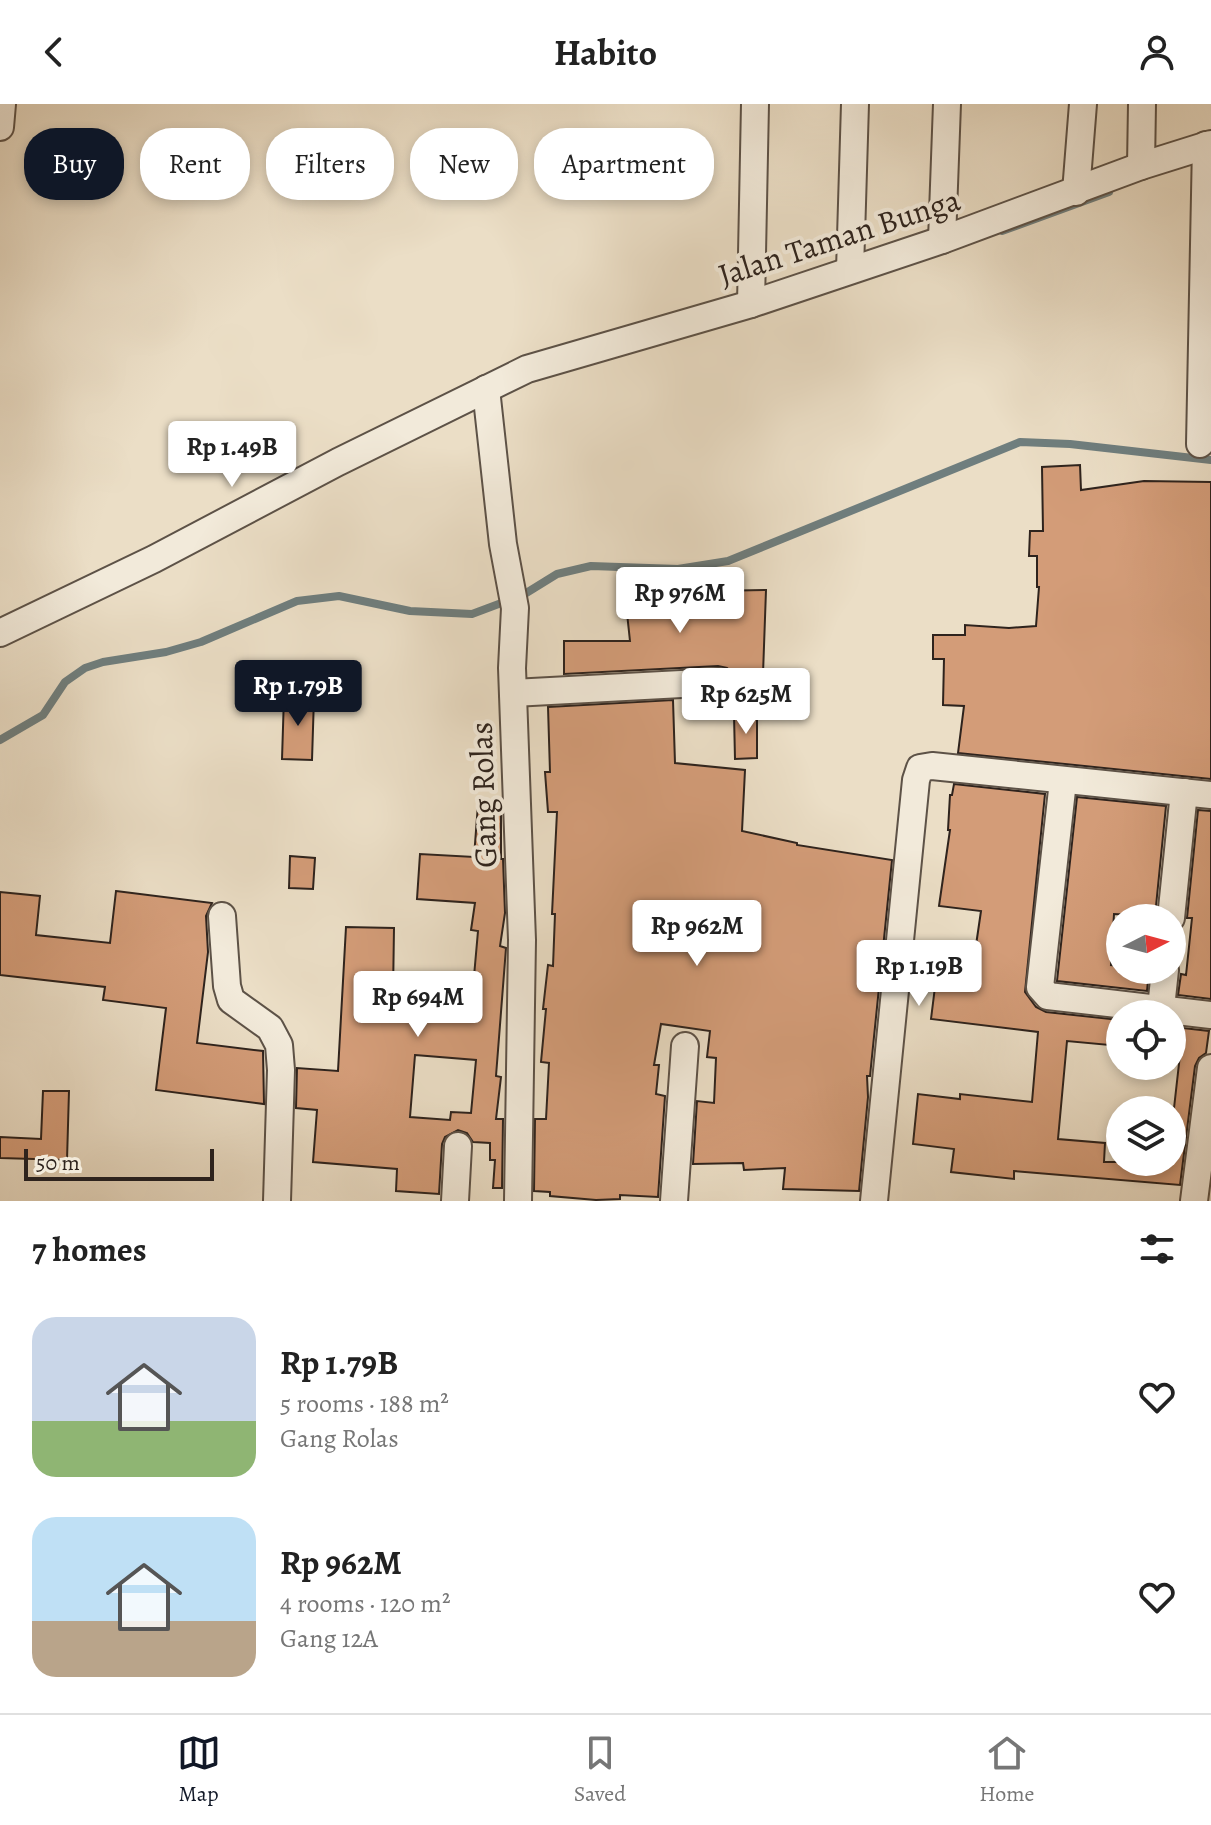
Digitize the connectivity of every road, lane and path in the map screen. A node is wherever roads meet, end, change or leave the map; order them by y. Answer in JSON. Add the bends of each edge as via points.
{"nodes":[{"id":1,"x":2,"y":104,"type":"edge"},
{"id":2,"x":755,"y":104,"type":"edge"},
{"id":3,"x":855,"y":104,"type":"edge"},
{"id":4,"x":947,"y":104,"type":"edge"},
{"id":5,"x":1083,"y":104,"type":"edge"},
{"id":6,"x":1142,"y":104,"type":"edge"},
{"id":7,"x":0,"y":127,"type":"edge"},
{"id":8,"x":1208,"y":144,"type":"edge"},
{"id":9,"x":1141,"y":166,"type":"junction"},
{"id":10,"x":1076,"y":192,"type":"junction"},
{"id":11,"x":942,"y":240,"type":"junction"},
{"id":12,"x":850,"y":270,"type":"junction"},
{"id":13,"x":751,"y":304,"type":"junction"},
{"id":14,"x":486,"y":389,"type":"junction"},
{"id":15,"x":1200,"y":444,"type":"dead end"},
{"id":16,"x":0,"y":633,"type":"edge"},
{"id":17,"x":719,"y":682,"type":"dead end"},
{"id":18,"x":513,"y":693,"type":"junction"},
{"id":19,"x":1063,"y":781,"type":"junction"},
{"id":20,"x":1184,"y":792,"type":"junction"},
{"id":21,"x":1211,"y":795,"type":"edge"},
{"id":22,"x":1172,"y":904,"type":"edge"},
{"id":23,"x":222,"y":916,"type":"dead end"},
{"id":24,"x":1106,"y":1002,"type":"edge"},
{"id":25,"x":1186,"y":1012,"type":"edge"},
{"id":26,"x":1211,"y":1015,"type":"edge"},
{"id":27,"x":685,"y":1046,"type":"dead end"},
{"id":28,"x":1211,"y":1068,"type":"edge"},
{"id":29,"x":458,"y":1146,"type":"dead end"},
{"id":30,"x":277,"y":1201,"type":"edge"},
{"id":31,"x":455,"y":1201,"type":"edge"},
{"id":32,"x":518,"y":1201,"type":"edge"},
{"id":33,"x":674,"y":1201,"type":"edge"},
{"id":34,"x":874,"y":1201,"type":"edge"},
{"id":35,"x":1194,"y":1201,"type":"edge"}],
"edges":[{"from":1,"to":7,"type":"street"},
{"from":2,"to":13,"type":"street"},
{"from":3,"to":12,"type":"street"},
{"from":4,"to":11,"type":"street"},
{"from":5,"to":10,"type":"street"},
{"from":6,"to":9,"type":"street"},
{"from":8,"to":9,"type":"street","name":"Jalan Taman Bunga"},
{"from":8,"to":15,"type":"street"},
{"from":9,"to":10,"type":"street","name":"Jalan Taman Bunga"},
{"from":10,"to":11,"type":"street","name":"Jalan Taman Bunga"},
{"from":11,"to":12,"type":"street","name":"Jalan Taman Bunga"},
{"from":12,"to":13,"type":"street","name":"Jalan Taman Bunga"},
{"from":13,"to":14,"type":"street","name":"Jalan Taman Bunga","via":[[537,366]]},
{"from":14,"to":16,"type":"street","name":"Jalan Taman Bunga"},
{"from":14,"to":18,"type":"street","name":"Gang Rolas","via":[[514,599]]},
{"from":17,"to":18,"type":"street"},
{"from":18,"to":32,"type":"street","name":"Gang Rolas","via":[[522,940]]},
{"from":19,"to":20,"type":"street"},
{"from":19,"to":24,"type":"street","via":[[1040,987],[1048,996]]},
{"from":19,"to":34,"type":"street","via":[[920,768]]},
{"from":20,"to":21,"type":"street"},
{"from":20,"to":22,"type":"street"},
{"from":23,"to":30,"type":"street","via":[[231,1000],[270,1028],[279,1045]]},
{"from":25,"to":26,"type":"street"},
{"from":27,"to":33,"type":"street"},
{"from":28,"to":35,"type":"street"},
{"from":29,"to":31,"type":"street"}]}
